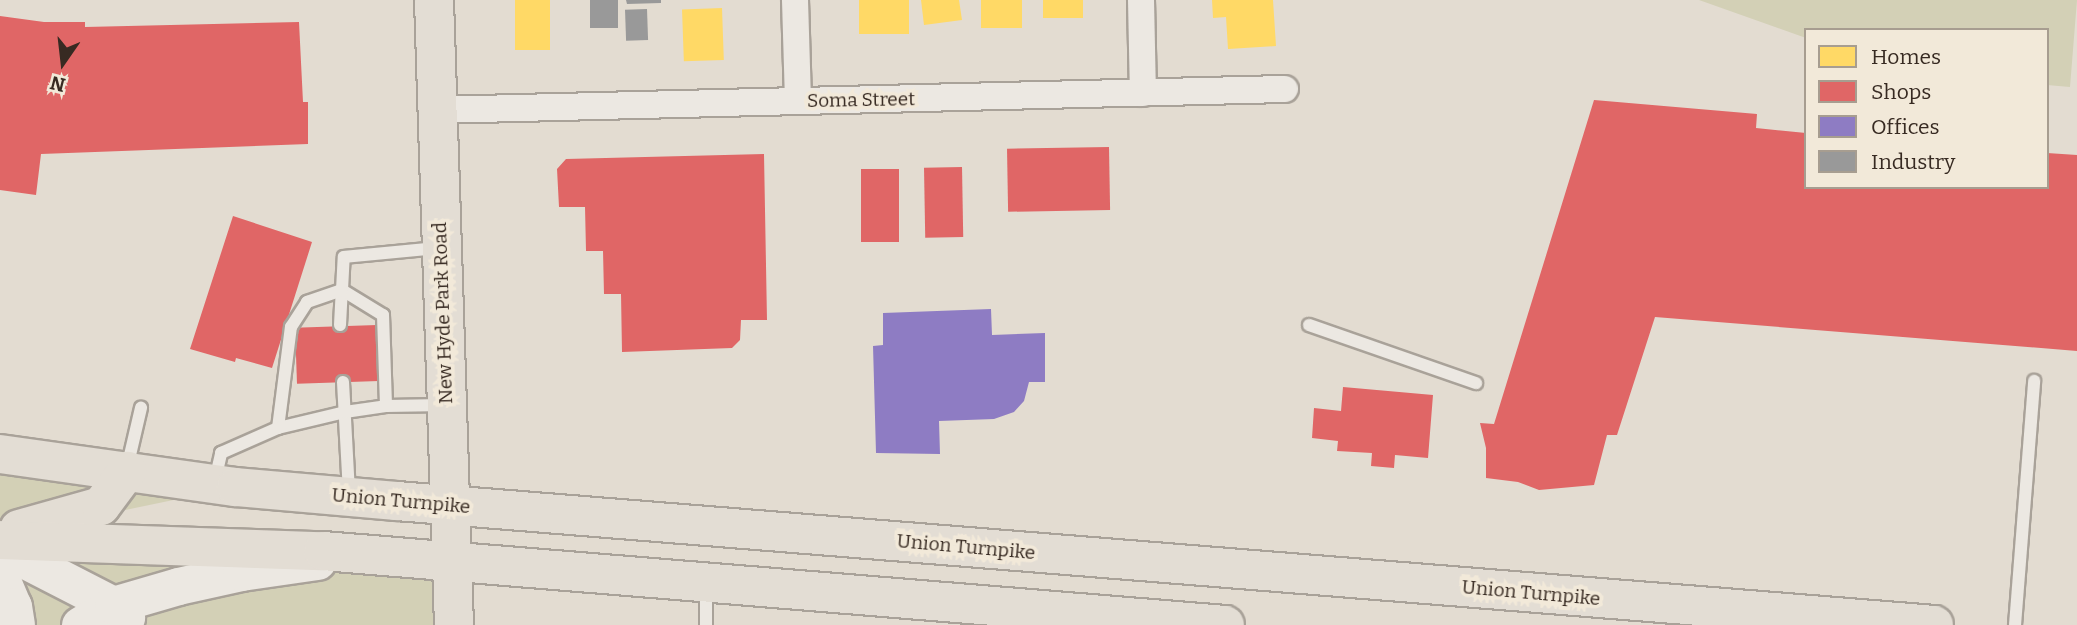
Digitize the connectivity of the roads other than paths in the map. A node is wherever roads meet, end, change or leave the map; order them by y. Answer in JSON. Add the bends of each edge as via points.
{"nodes":[{"id":1,"x":434,"y":0,"type":"edge"},
{"id":2,"x":795,"y":0,"type":"edge"},
{"id":3,"x":1141,"y":0,"type":"edge"},
{"id":4,"x":1285,"y":89,"type":"dead end"},
{"id":5,"x":1143,"y":93,"type":"junction"},
{"id":6,"x":798,"y":101,"type":"junction"},
{"id":7,"x":437,"y":110,"type":"junction"},
{"id":8,"x":440,"y":247,"type":"junction"},
{"id":9,"x":342,"y":290,"type":"junction"},
{"id":10,"x":340,"y":325,"type":"dead end"},
{"id":11,"x":1309,"y":325,"type":"dead end"},
{"id":12,"x":2034,"y":381,"type":"dead end"},
{"id":13,"x":343,"y":382,"type":"dead end"},
{"id":14,"x":1476,"y":383,"type":"dead end"},
{"id":15,"x":447,"y":405,"type":"junction"},
{"id":16,"x":386,"y":406,"type":"junction"},
{"id":17,"x":141,"y":408,"type":"dead end"},
{"id":18,"x":345,"y":412,"type":"junction"},
{"id":19,"x":278,"y":428,"type":"junction"},
{"id":20,"x":0,"y":454,"type":"edge"},
{"id":21,"x":127,"y":471,"type":"junction"},
{"id":22,"x":214,"y":484,"type":"junction"},
{"id":23,"x":349,"y":497,"type":"junction"},
{"id":24,"x":452,"y":506,"type":"junction"},
{"id":25,"x":0,"y":537,"type":"edge"},
{"id":26,"x":0,"y":547,"type":"edge"},
{"id":27,"x":372,"y":554,"type":"junction"},
{"id":28,"x":452,"y":561,"type":"junction"},
{"id":29,"x":0,"y":576,"type":"edge"},
{"id":30,"x":706,"y":583,"type":"junction"},
{"id":31,"x":124,"y":615,"type":"edge"},
{"id":32,"x":16,"y":625,"type":"edge"},
{"id":33,"x":80,"y":625,"type":"edge"},
{"id":34,"x":454,"y":625,"type":"edge"},
{"id":35,"x":706,"y":625,"type":"edge"},
{"id":36,"x":1225,"y":625,"type":"edge"},
{"id":37,"x":1934,"y":625,"type":"edge"},
{"id":38,"x":2015,"y":625,"type":"edge"}],
"edges":[{"from":1,"to":7,"type":"main road","name":"New Hyde Park Road"},
{"from":2,"to":6,"type":"street"},
{"from":3,"to":5,"type":"street"},
{"from":4,"to":5,"type":"street","name":"Soma Street"},
{"from":5,"to":6,"type":"street","name":"Soma Street"},
{"from":6,"to":7,"type":"street","name":"Soma Street"},
{"from":7,"to":8,"type":"main road","name":"New Hyde Park Road"},
{"from":8,"to":9,"type":"lane","via":[[344,257]]},
{"from":8,"to":15,"type":"main road","name":"New Hyde Park Road"},
{"from":9,"to":10,"type":"lane"},
{"from":9,"to":16,"type":"lane","via":[[383,314]]},
{"from":9,"to":19,"type":"lane","via":[[307,302],[291,327]]},
{"from":11,"to":14,"type":"lane"},
{"from":12,"to":38,"type":"lane"},
{"from":13,"to":18,"type":"lane"},
{"from":15,"to":16,"type":"lane"},
{"from":15,"to":24,"type":"main road","name":"New Hyde Park Road"},
{"from":16,"to":18,"type":"lane"},
{"from":17,"to":21,"type":"lane"},
{"from":18,"to":19,"type":"lane"},
{"from":18,"to":23,"type":"lane"},
{"from":19,"to":22,"type":"lane","via":[[221,453]]},
{"from":20,"to":21,"type":"main road","name":"Union Turnpike"},
{"from":21,"to":22,"type":"main road","name":"Union Turnpike"},
{"from":21,"to":25,"type":"main road","via":[[101,506]]},
{"from":22,"to":23,"type":"main road","name":"Union Turnpike"},
{"from":23,"to":24,"type":"main road","name":"Union Turnpike"},
{"from":24,"to":28,"type":"main road","name":"New Hyde Park Road"},
{"from":24,"to":37,"type":"main road","name":"Union Turnpike"},
{"from":25,"to":27,"type":"main road"},
{"from":26,"to":31,"type":"main road"},
{"from":27,"to":28,"type":"main road"},
{"from":27,"to":31,"type":"main road","via":[[241,572]]},
{"from":28,"to":30,"type":"main road"},
{"from":28,"to":34,"type":"main road","name":"New Hyde Park Road"},
{"from":29,"to":32,"type":"main road"},
{"from":30,"to":35,"type":"lane"},
{"from":30,"to":36,"type":"main road"},
{"from":31,"to":33,"type":"main road"}]}
